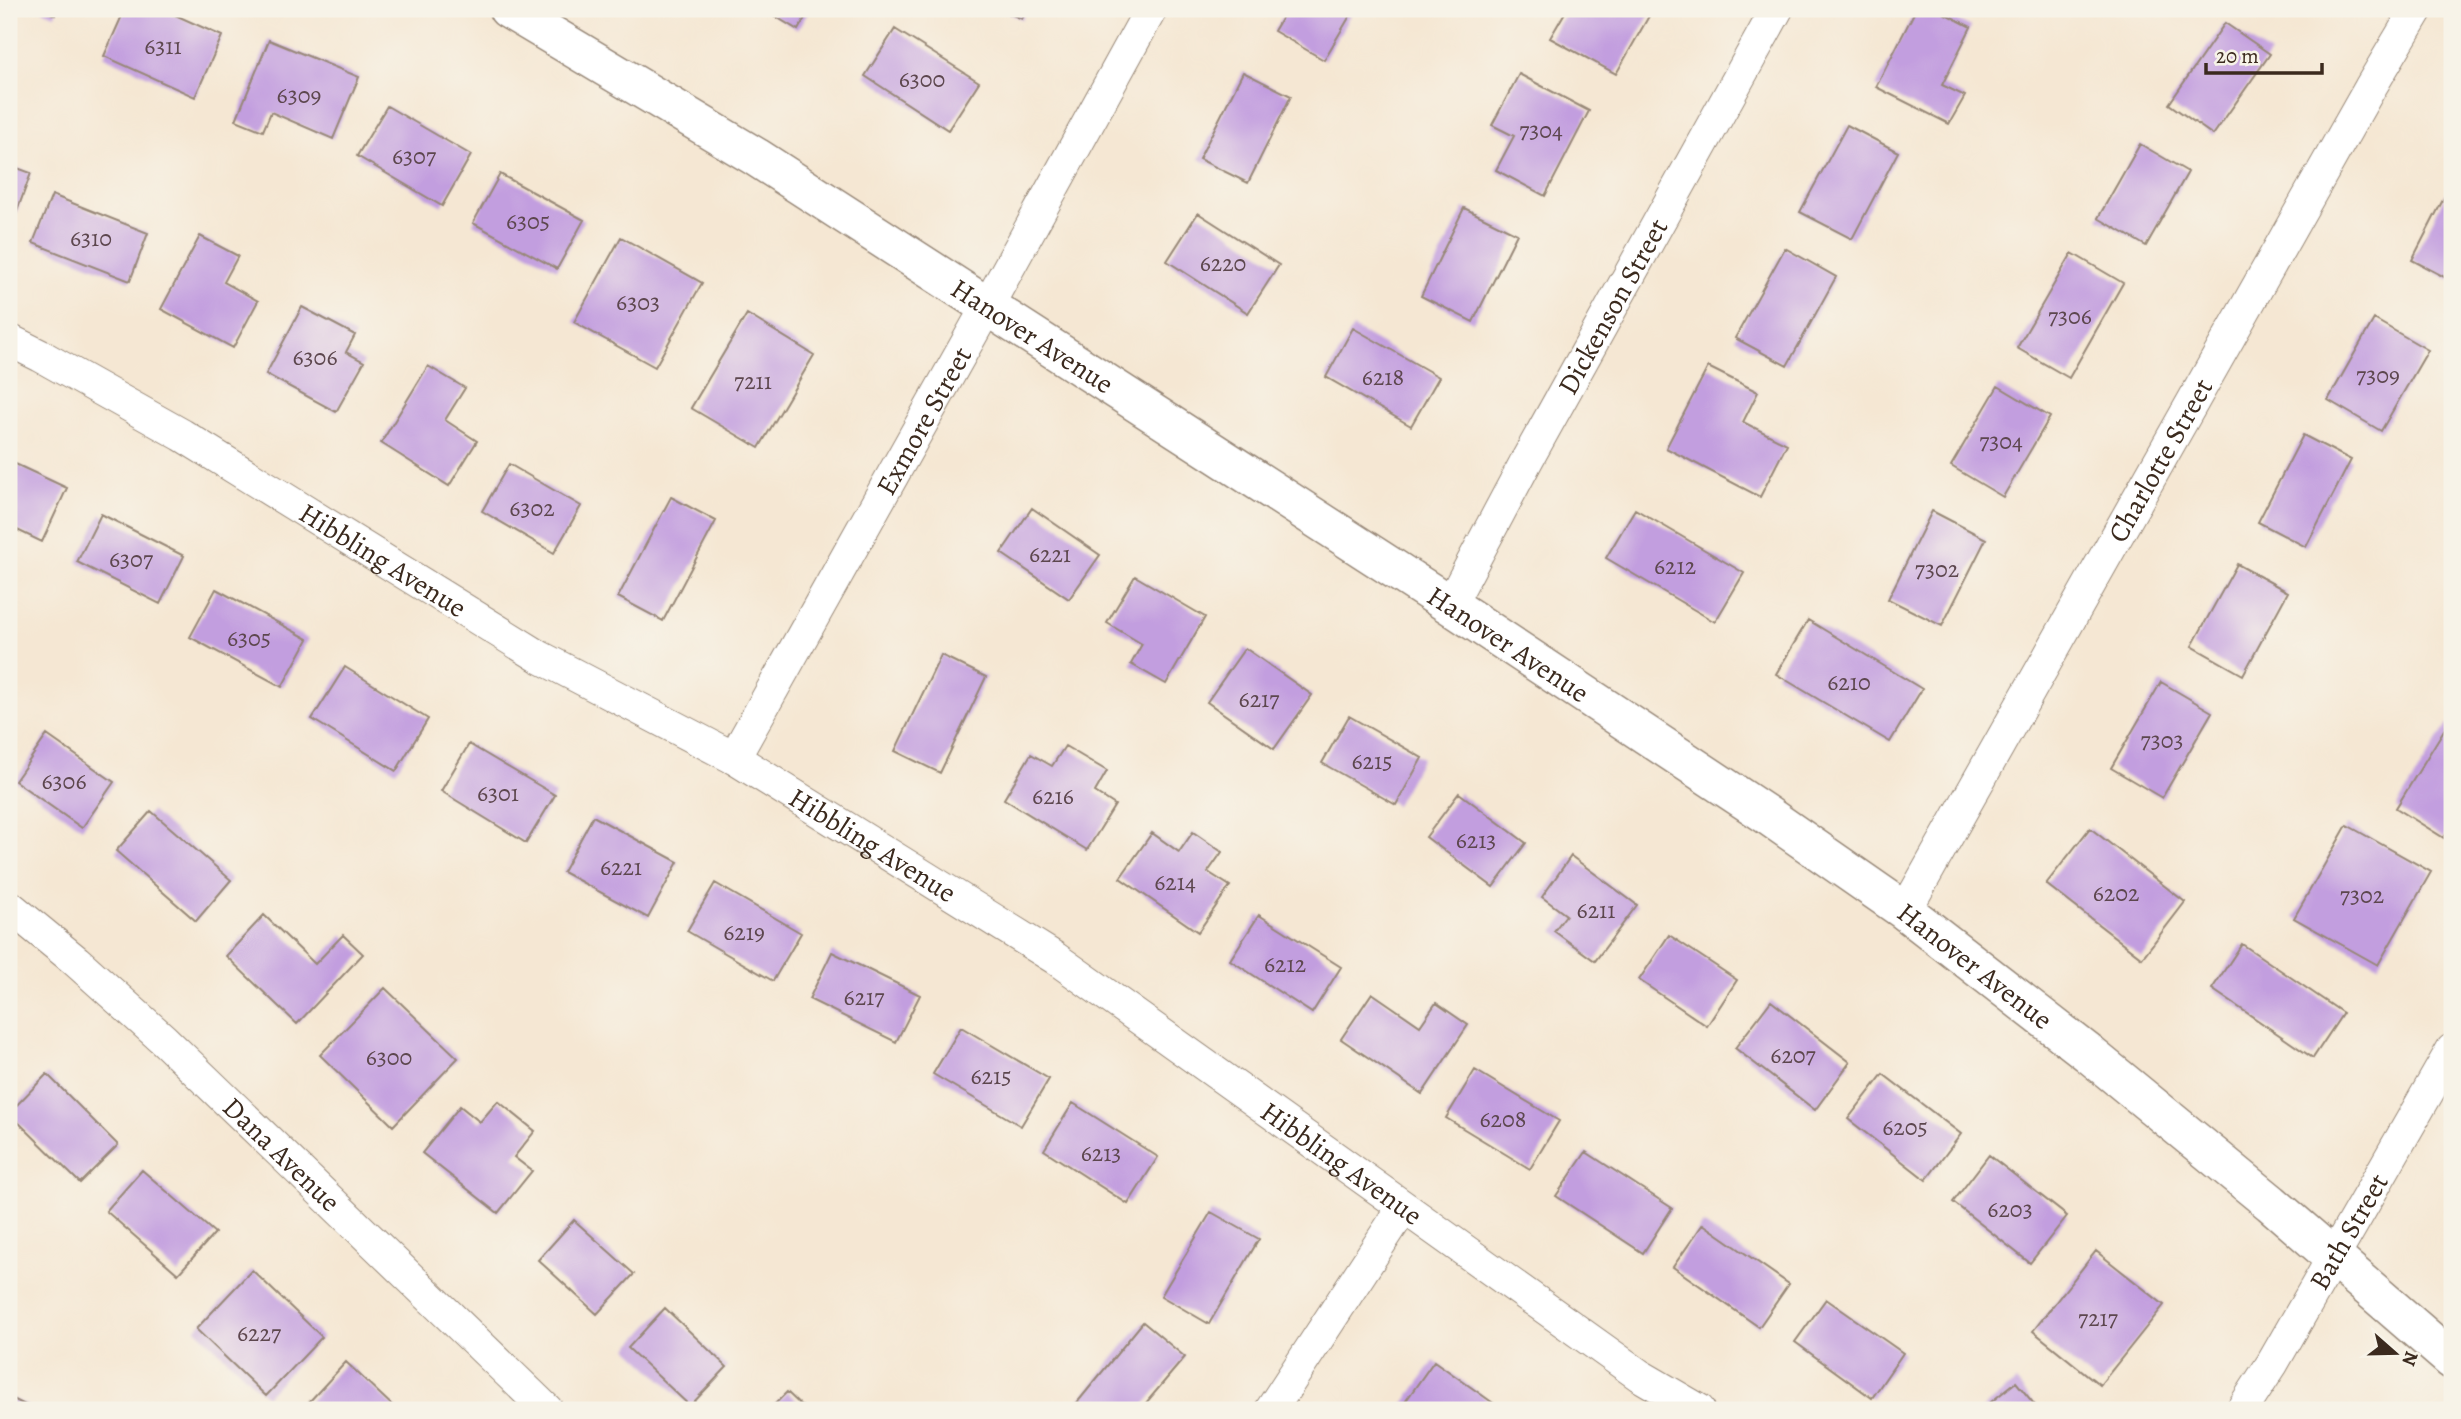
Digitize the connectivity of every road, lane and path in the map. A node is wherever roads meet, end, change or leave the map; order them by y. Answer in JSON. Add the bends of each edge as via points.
{"nodes":[{"id":1,"x":1151,"y":9,"type":"edge"},
{"id":2,"x":1777,"y":9,"type":"edge"},
{"id":3,"x":2417,"y":9,"type":"edge"},
{"id":4,"x":522,"y":12,"type":"edge"},
{"id":5,"x":987,"y":307,"type":"junction"},
{"id":6,"x":9,"y":340,"type":"edge"},
{"id":7,"x":1450,"y":605,"type":"junction"},
{"id":8,"x":734,"y":758,"type":"junction"},
{"id":9,"x":9,"y":906,"type":"edge"},
{"id":10,"x":1905,"y":911,"type":"junction"},
{"id":11,"x":2452,"y":1050,"type":"edge"},
{"id":12,"x":1403,"y":1208,"type":"junction"},
{"id":13,"x":2334,"y":1258,"type":"junction"},
{"id":14,"x":2452,"y":1360,"type":"edge"},
{"id":15,"x":547,"y":1410,"type":"edge"},
{"id":16,"x":1270,"y":1410,"type":"edge"},
{"id":17,"x":1699,"y":1410,"type":"edge"},
{"id":18,"x":2242,"y":1410,"type":"edge"}],
"edges":[{"from":1,"to":5,"type":"street","name":"Exmore Street"},
{"from":2,"to":7,"type":"street","name":"Dickenson Street"},
{"from":3,"to":10,"type":"street","name":"Charlotte Street"},
{"from":4,"to":5,"type":"street","name":"Hanover Avenue","via":[[756,156]]},
{"from":5,"to":7,"type":"street","name":"Hanover Avenue"},
{"from":5,"to":8,"type":"street","name":"Exmore Street"},
{"from":6,"to":8,"type":"street","name":"Hibbling Avenue","via":[[182,435],[540,657]]},
{"from":7,"to":10,"type":"street","name":"Hanover Avenue"},
{"from":8,"to":12,"type":"street","name":"Hibbling Avenue","via":[[1055,958]]},
{"from":9,"to":15,"type":"street","name":"Dana Avenue","via":[[164,1041]]},
{"from":10,"to":13,"type":"street","name":"Hanover Avenue","via":[[2110,1071]]},
{"from":11,"to":13,"type":"street","name":"Bath Street"},
{"from":12,"to":16,"type":"street"},
{"from":12,"to":17,"type":"street","name":"Hibbling Avenue","via":[[1639,1375]]},
{"from":13,"to":14,"type":"street","name":"Hanover Avenue"},
{"from":13,"to":18,"type":"street","name":"Bath Street"}]}
